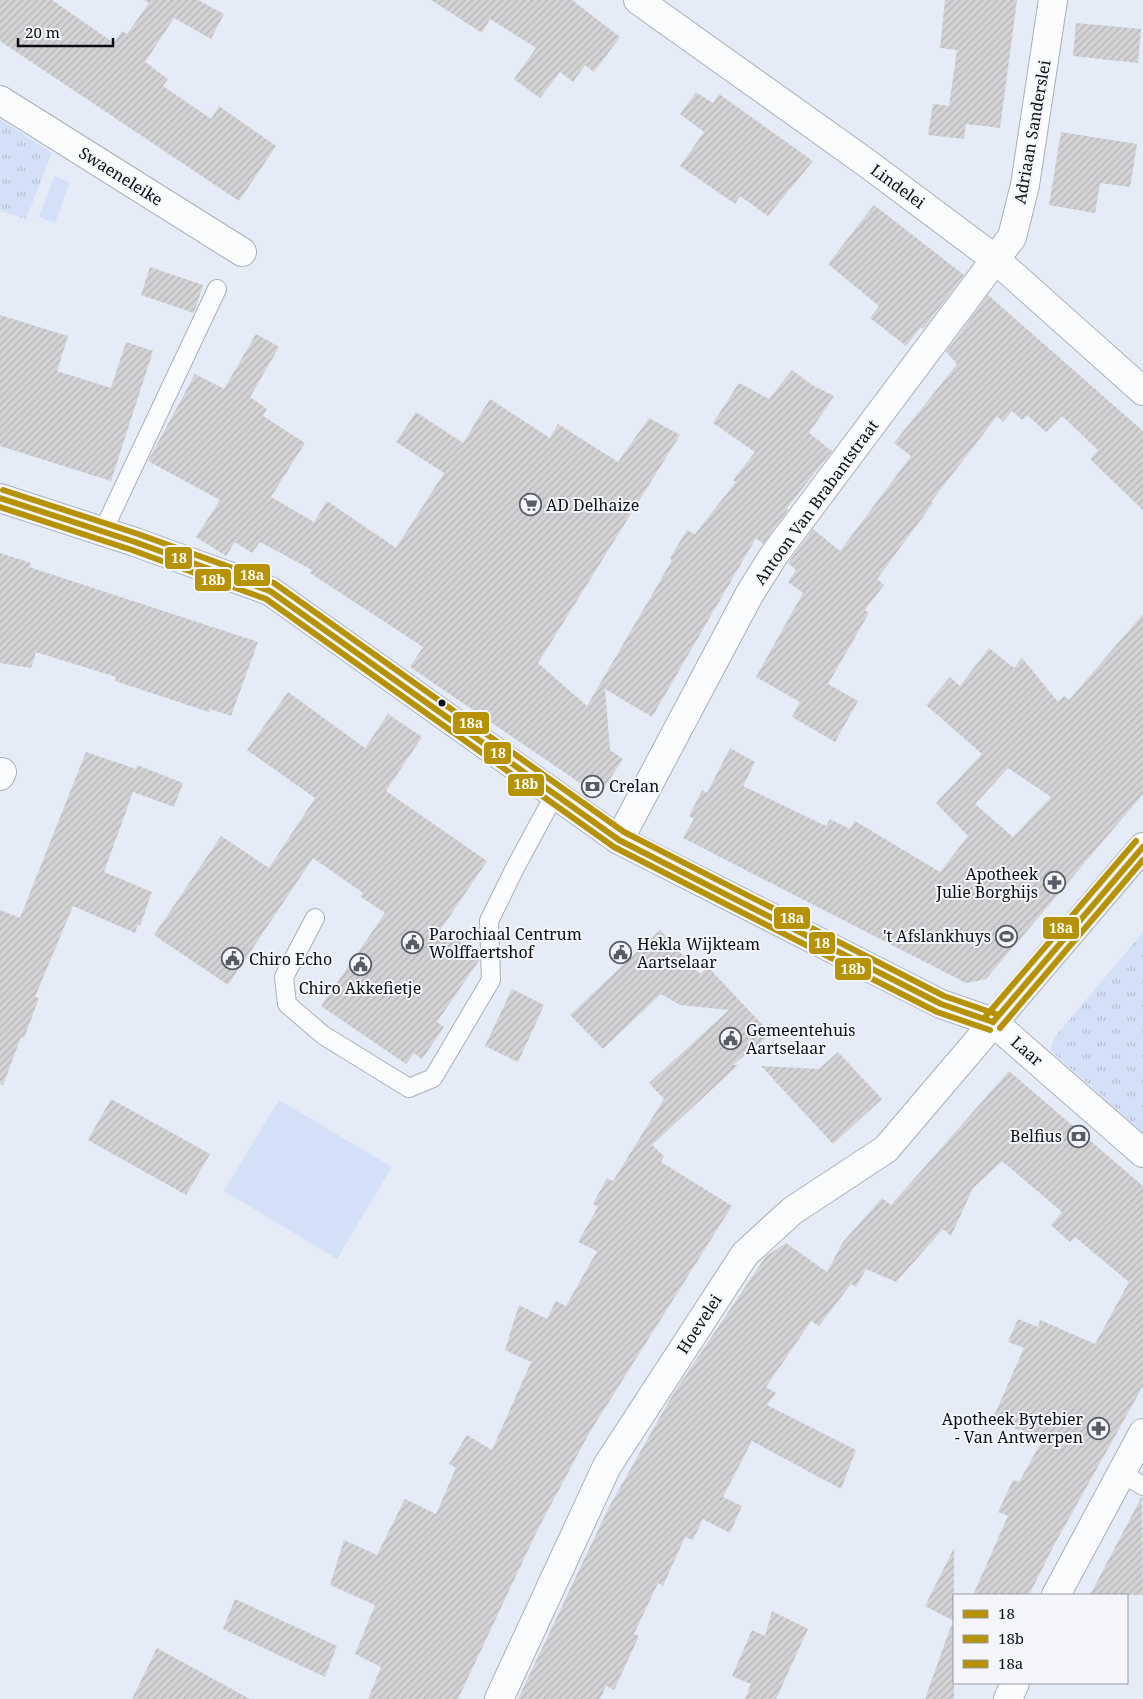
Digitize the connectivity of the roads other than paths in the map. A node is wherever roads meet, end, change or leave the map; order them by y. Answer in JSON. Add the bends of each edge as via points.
{"nodes":[{"id":1,"x":638,"y":0,"type":"edge"},
{"id":2,"x":1053,"y":0,"type":"edge"},
{"id":3,"x":0,"y":100,"type":"edge"},
{"id":4,"x":242,"y":252,"type":"dead end"},
{"id":5,"x":995,"y":259,"type":"junction"},
{"id":6,"x":217,"y":289,"type":"dead end"},
{"id":7,"x":1143,"y":391,"type":"edge"},
{"id":8,"x":0,"y":498,"type":"edge"},
{"id":9,"x":103,"y":532,"type":"junction"},
{"id":10,"x":555,"y":794,"type":"junction"},
{"id":11,"x":619,"y":840,"type":"junction"},
{"id":12,"x":1143,"y":847,"type":"edge"},
{"id":13,"x":315,"y":918,"type":"dead end"},
{"id":14,"x":993,"y":1022,"type":"junction"},
{"id":15,"x":1143,"y":1153,"type":"edge"},
{"id":16,"x":1143,"y":1433,"type":"edge"},
{"id":17,"x":1132,"y":1480,"type":"edge"},
{"id":18,"x":1057,"y":1594,"type":"edge"},
{"id":19,"x":499,"y":1699,"type":"edge"}],
"edges":[{"from":1,"to":5,"type":"street","name":"Lindelei"},
{"from":2,"to":5,"type":"street","name":"Adriaan Sanderslei","via":[[1026,185],[1012,237]]},
{"from":3,"to":4,"type":"street","name":"Swaeneleike"},
{"from":5,"to":7,"type":"street","name":"Lindelei"},
{"from":5,"to":11,"type":"street","name":"Antoon Van Brabantstraat","via":[[774,555],[744,604]]},
{"from":6,"to":9,"type":"lane"},
{"from":8,"to":9,"type":"street"},
{"from":9,"to":10,"type":"street","via":[[270,591]]},
{"from":10,"to":11,"type":"street"},
{"from":10,"to":13,"type":"lane","via":[[489,921],[491,980],[433,1078],[409,1088],[323,1035],[287,1004],[284,977]]},
{"from":11,"to":14,"type":"street","via":[[941,1004]]},
{"from":12,"to":14,"type":"street"},
{"from":14,"to":15,"type":"street","name":"Laar"},
{"from":14,"to":19,"type":"street","name":"Hoevelei","via":[[886,1149],[792,1211],[745,1254],[607,1466]]},
{"from":16,"to":17,"type":"street"},
{"from":17,"to":18,"type":"street"}]}
